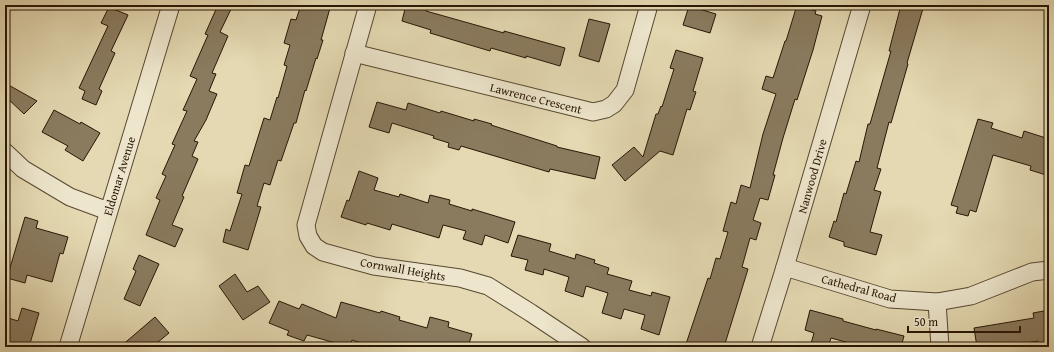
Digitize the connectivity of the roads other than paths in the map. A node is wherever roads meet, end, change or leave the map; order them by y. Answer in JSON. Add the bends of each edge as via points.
{"nodes":[{"id":1,"x":171,"y":5,"type":"edge"},
{"id":2,"x":368,"y":5,"type":"edge"},
{"id":3,"x":649,"y":5,"type":"edge"},
{"id":4,"x":862,"y":5,"type":"edge"},
{"id":5,"x":354,"y":53,"type":"junction"},
{"id":6,"x":5,"y":152,"type":"edge"},
{"id":7,"x":108,"y":211,"type":"junction"},
{"id":8,"x":785,"y":267,"type":"junction"},
{"id":9,"x":1049,"y":270,"type":"edge"},
{"id":10,"x":937,"y":302,"type":"junction"},
{"id":11,"x":68,"y":347,"type":"edge"},
{"id":12,"x":582,"y":347,"type":"edge"},
{"id":13,"x":760,"y":347,"type":"edge"},
{"id":14,"x":940,"y":347,"type":"edge"}],
"edges":[{"from":1,"to":7,"type":"street","name":"Eldomar Avenue"},
{"from":2,"to":5,"type":"street"},
{"from":3,"to":5,"type":"street","name":"Lawrence Crescent","via":[[625,90],[614,104],[593,112]]},
{"from":4,"to":8,"type":"street","name":"Nanwood Drive"},
{"from":5,"to":12,"type":"street","name":"Cornwall Heights","via":[[306,225],[308,236],[314,246],[323,252],[374,266],[460,278],[488,286]]},
{"from":6,"to":7,"type":"street","via":[[23,169],[70,196]]},
{"from":7,"to":11,"type":"street","name":"Eldomar Avenue"},
{"from":8,"to":10,"type":"street","name":"Cathedral Road","via":[[890,299]]},
{"from":8,"to":13,"type":"street","name":"Nanwood Drive"},
{"from":9,"to":10,"type":"street","name":"Cathedral Road","via":[[1032,272],[971,296]]},
{"from":10,"to":14,"type":"street"}]}
